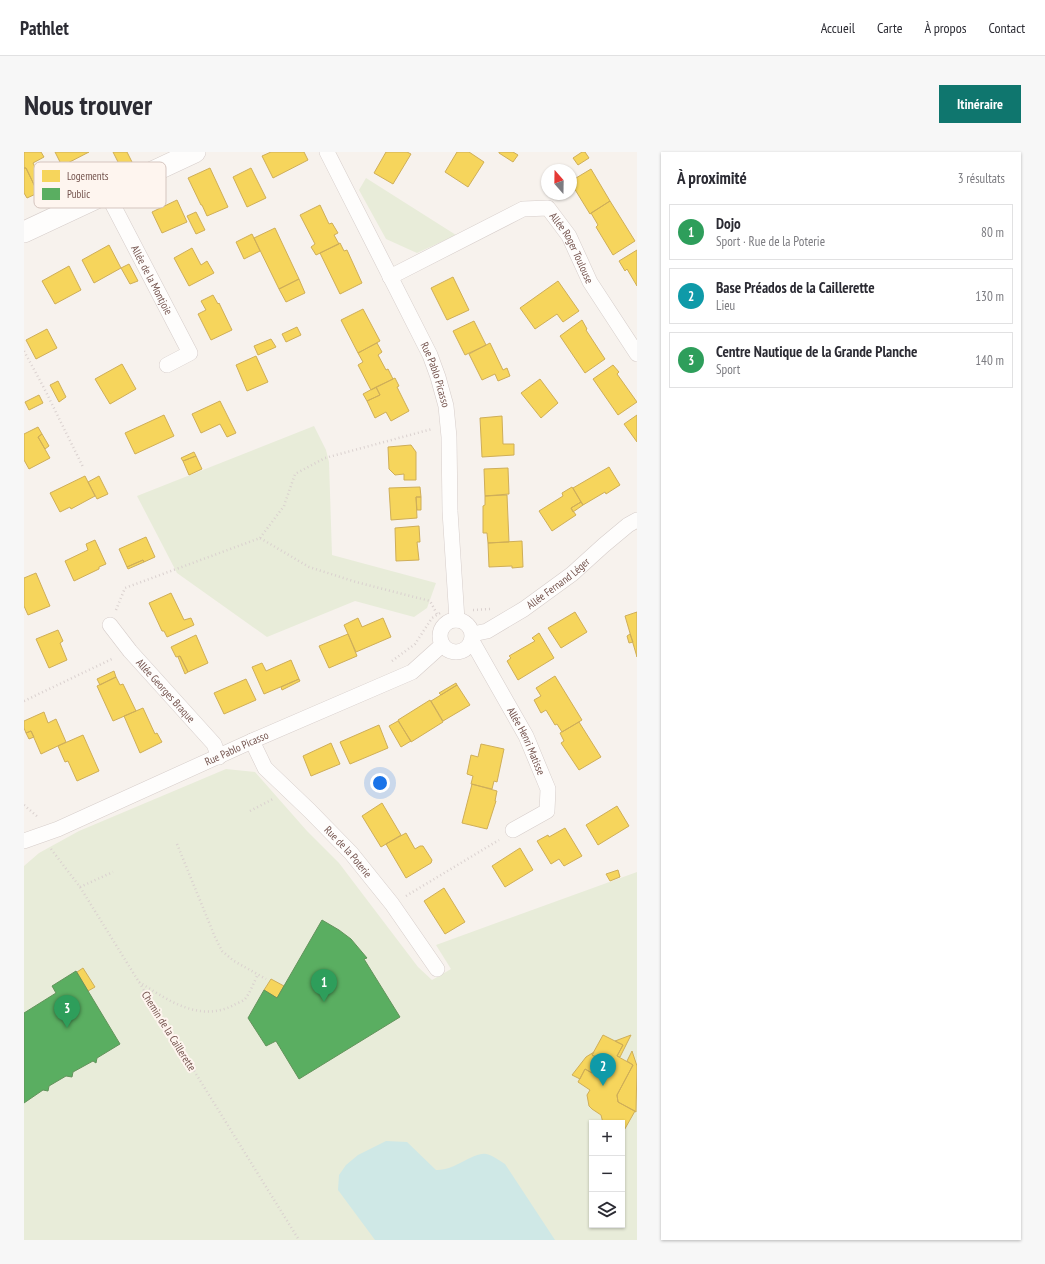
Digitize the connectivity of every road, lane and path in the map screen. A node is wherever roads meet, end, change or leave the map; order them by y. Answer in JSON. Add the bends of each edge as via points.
{"nodes":[{"id":1,"x":195,"y":152,"type":"edge"},
{"id":2,"x":327,"y":152,"type":"edge"},
{"id":3,"x":166,"y":163,"type":"edge"},
{"id":4,"x":68,"y":208,"type":"edge"},
{"id":5,"x":114,"y":208,"type":"edge"},
{"id":6,"x":24,"y":232,"type":"edge"},
{"id":7,"x":390,"y":277,"type":"junction"},
{"id":8,"x":24,"y":351,"type":"edge"},
{"id":9,"x":637,"y":354,"type":"edge"},
{"id":10,"x":167,"y":365,"type":"dead end"},
{"id":11,"x":448,"y":425,"type":"junction"},
{"id":12,"x":83,"y":467,"type":"dead end"},
{"id":13,"x":637,"y":520,"type":"edge"},
{"id":14,"x":260,"y":538,"type":"junction"},
{"id":15,"x":492,"y":609,"type":"dead end"},
{"id":16,"x":437,"y":614,"type":"junction"},
{"id":17,"x":457,"y":615,"type":"junction"},
{"id":18,"x":110,"y":625,"type":"joint"},
{"id":19,"x":472,"y":638,"type":"junction"},
{"id":20,"x":442,"y":645,"type":"junction"},
{"id":21,"x":130,"y":651,"type":"junction"},
{"id":22,"x":390,"y":662,"type":"dead end"},
{"id":23,"x":24,"y":701,"type":"edge"},
{"id":24,"x":252,"y":742,"type":"junction"},
{"id":25,"x":219,"y":757,"type":"junction"},
{"id":26,"x":289,"y":791,"type":"junction"},
{"id":27,"x":24,"y":805,"type":"edge"},
{"id":28,"x":250,"y":811,"type":"dead end"},
{"id":29,"x":44,"y":827,"type":"junction"},
{"id":30,"x":513,"y":830,"type":"joint"},
{"id":31,"x":24,"y":841,"type":"edge"},
{"id":32,"x":177,"y":844,"type":"dead end"},
{"id":33,"x":113,"y":872,"type":"dead end"},
{"id":34,"x":80,"y":887,"type":"junction"},
{"id":35,"x":392,"y":904,"type":"junction"},
{"id":36,"x":437,"y":969,"type":"dead end"},
{"id":37,"x":258,"y":974,"type":"junction"},
{"id":38,"x":266,"y":979,"type":"dead end"},
{"id":39,"x":137,"y":981,"type":"junction"},
{"id":40,"x":299,"y":1240,"type":"edge"}],
"edges":[{"from":1,"to":3,"type":"main road"},
{"from":2,"to":7,"type":"street","name":"Rue Pablo Picasso"},
{"from":4,"to":6,"type":"main road"},
{"from":5,"to":10,"type":"street","name":"Allée de la Montjoie","via":[[190,353]]},
{"from":7,"to":9,"type":"street","name":"Allée Roger Toulouse","via":[[523,209],[548,208],[569,236],[590,282]]},
{"from":7,"to":11,"type":"street","name":"Rue Pablo Picasso","via":[[430,355],[446,406]]},
{"from":8,"to":12,"type":"path"},
{"from":11,"to":14,"type":"path","via":[[325,458],[295,474],[284,506]]},
{"from":11,"to":17,"type":"street","name":"Rue Pablo Picasso","via":[[450,511]]},
{"from":13,"to":19,"type":"street","name":"Allée Fernand Léger","via":[[572,574],[524,609]]},
{"from":14,"to":16,"type":"path","via":[[309,567],[430,601]]},
{"from":14,"to":18,"type":"path","via":[[125,588]]},
{"from":15,"to":17,"type":"path"},
{"from":16,"to":17,"type":"path","via":[[445,612]]},
{"from":16,"to":22,"type":"path","via":[[415,644]]},
{"from":17,"to":19,"type":"street","via":[[467,624]]},
{"from":17,"to":20,"type":"street","via":[[444,625],[440,632]]},
{"from":18,"to":21,"type":"street","name":"Allée Georges Braque"},
{"from":19,"to":20,"type":"street","via":[[469,646],[456,653]]},
{"from":19,"to":30,"type":"street","name":"Allée Henri Matisse","via":[[526,736],[548,789],[546,811]]},
{"from":20,"to":24,"type":"street","name":"Rue Pablo Picasso","via":[[412,672]]},
{"from":21,"to":23,"type":"path"},
{"from":21,"to":25,"type":"street","name":"Allée Georges Braque","via":[[214,744]]},
{"from":24,"to":25,"type":"street","name":"Rue Pablo Picasso"},
{"from":24,"to":26,"type":"street","name":"Rue de la Poterie","via":[[265,768]]},
{"from":25,"to":29,"type":"street","name":"Rue Pablo Picasso"},
{"from":26,"to":28,"type":"path"},
{"from":26,"to":35,"type":"street","name":"Rue de la Poterie","via":[[351,853]]},
{"from":27,"to":29,"type":"path"},
{"from":29,"to":31,"type":"street","name":"Rue Pablo Picasso"},
{"from":29,"to":34,"type":"path","name":"Chemin de la Caillerette","via":[[52,850]]},
{"from":30,"to":35,"type":"path"},
{"from":32,"to":37,"type":"path","via":[[222,951]]},
{"from":33,"to":34,"type":"path"},
{"from":34,"to":39,"type":"path","name":"Chemin de la Caillerette"},
{"from":35,"to":36,"type":"street","name":"Rue de la Poterie"},
{"from":37,"to":38,"type":"path"},
{"from":37,"to":39,"type":"path","via":[[245,999],[226,1009],[208,1012],[174,1003]]},
{"from":39,"to":40,"type":"path","name":"Chemin de la Caillerette"}]}
